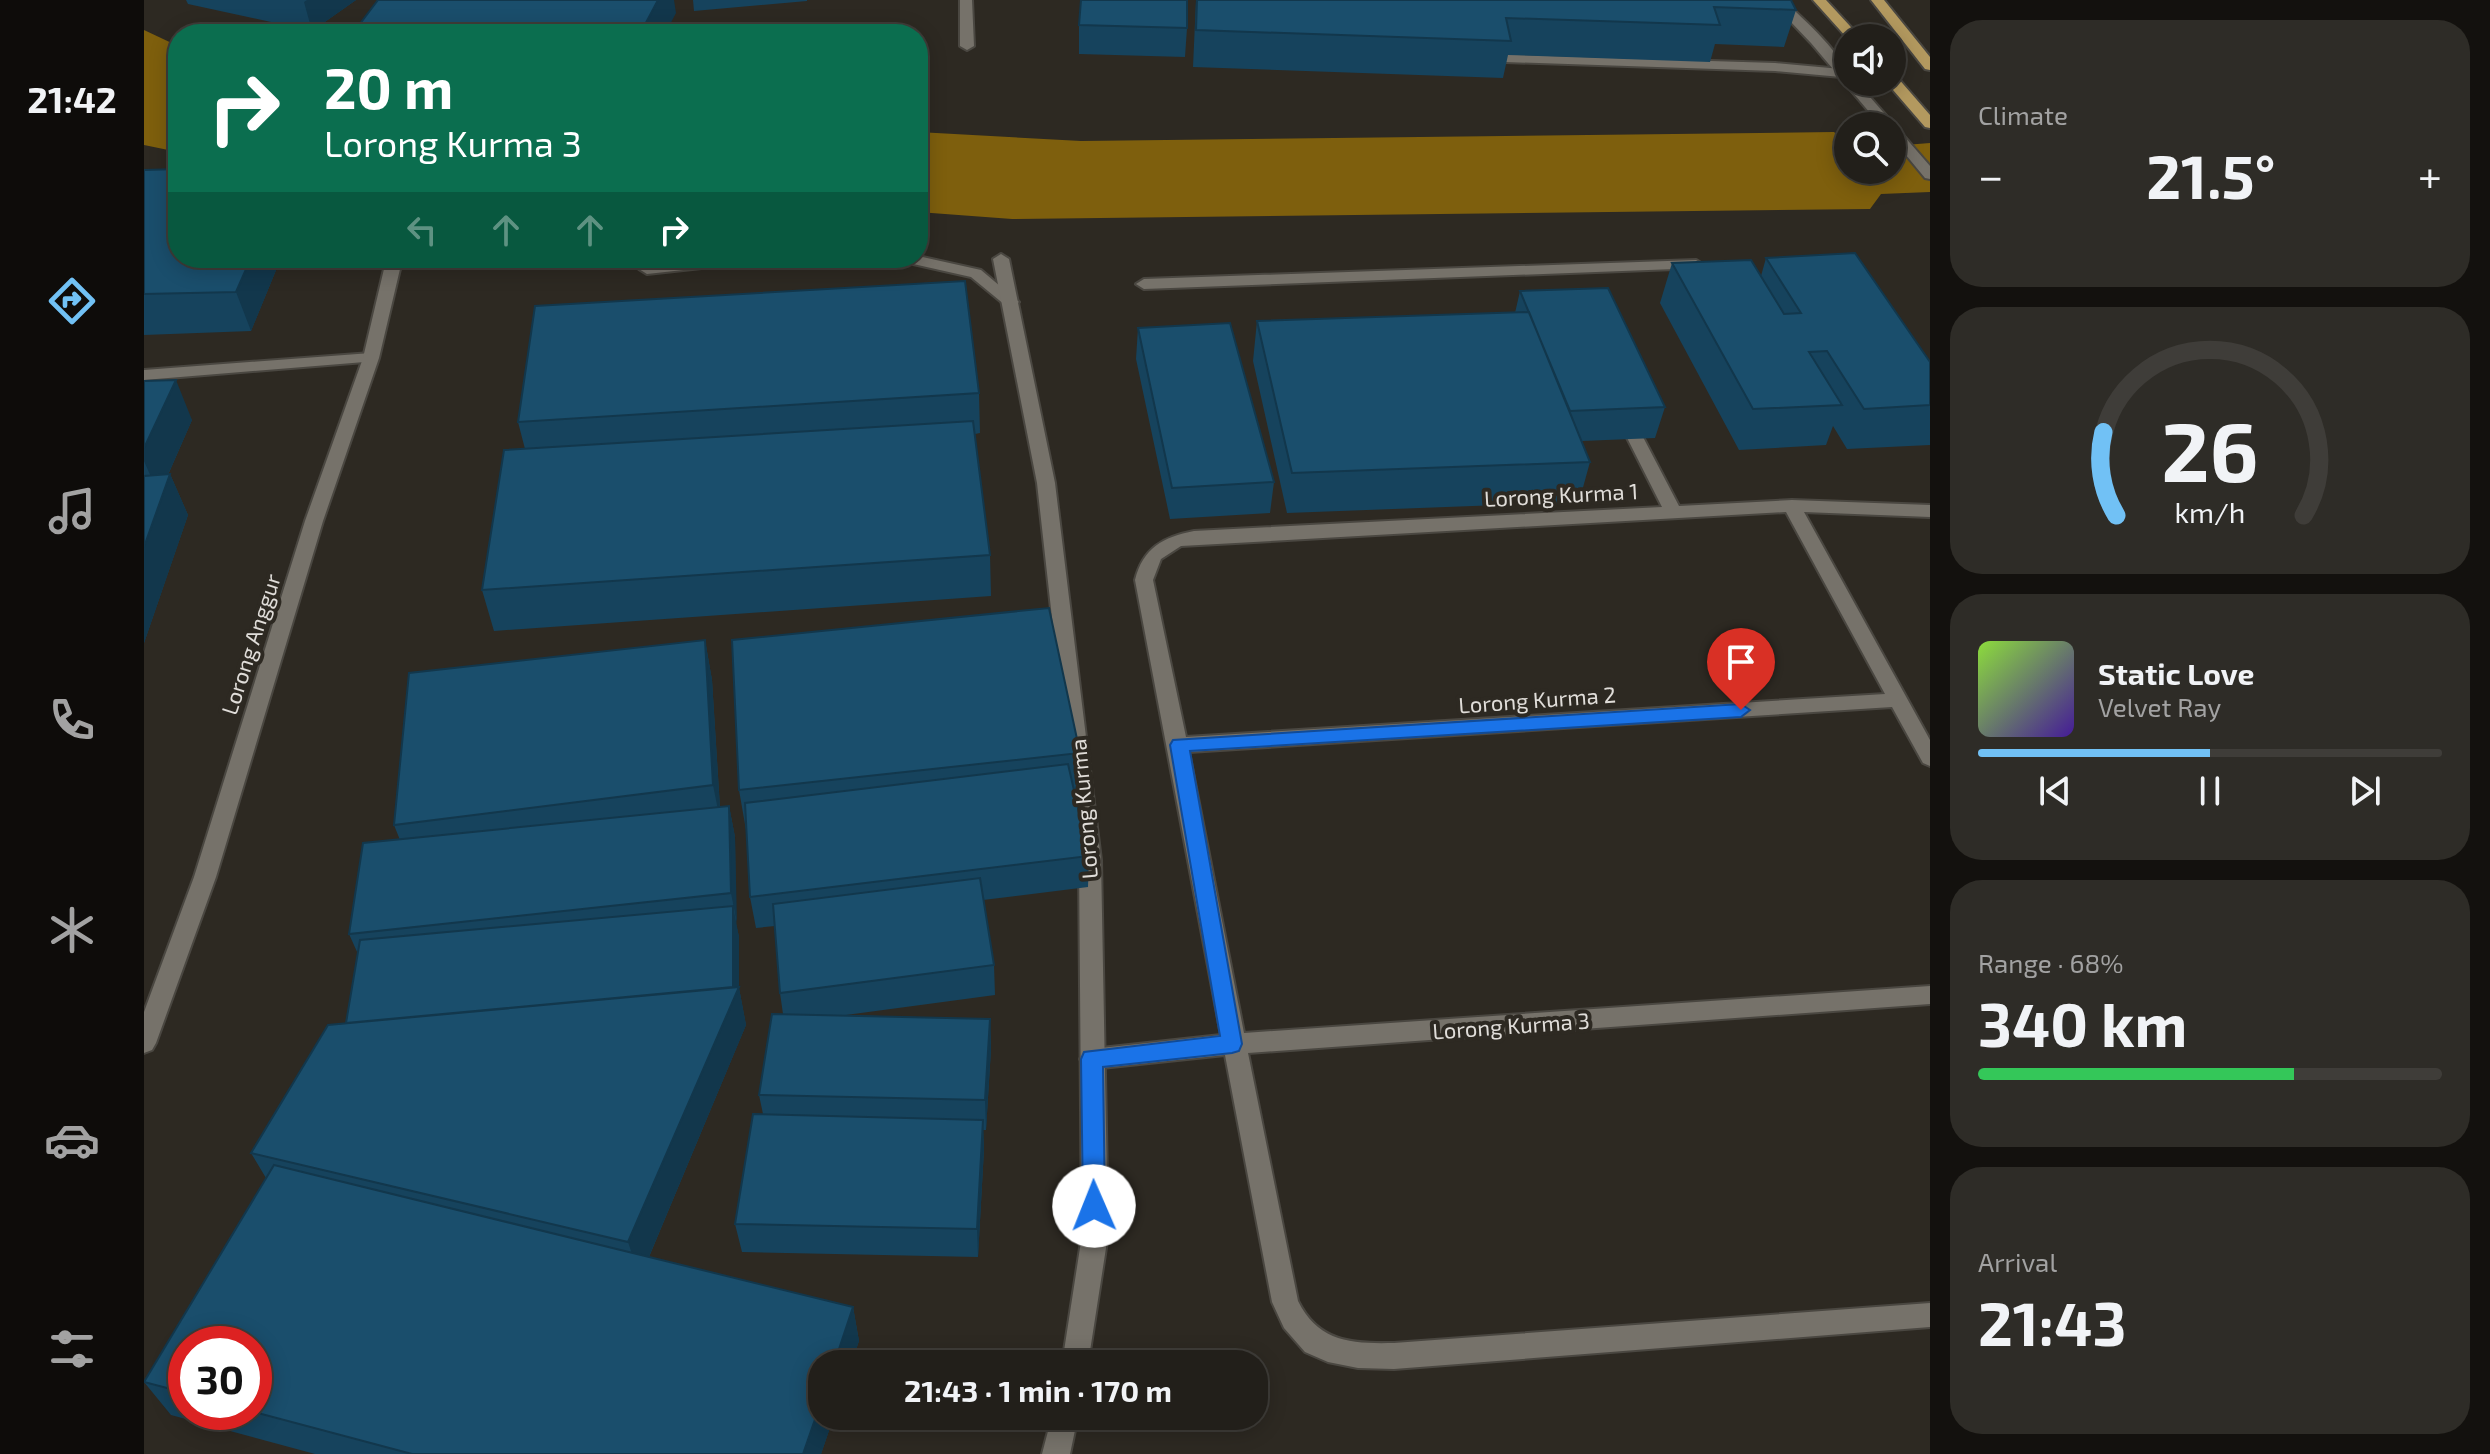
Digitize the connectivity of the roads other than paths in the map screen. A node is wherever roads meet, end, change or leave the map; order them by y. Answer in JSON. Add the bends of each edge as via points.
{"nodes":[{"id":1,"x":966,"y":0,"type":"edge"},
{"id":2,"x":1776,"y":0,"type":"edge"},
{"id":3,"x":1819,"y":0,"type":"edge"},
{"id":4,"x":1877,"y":0,"type":"edge"},
{"id":5,"x":1841,"y":24,"type":"edge"},
{"id":6,"x":967,"y":46,"type":"dead end"},
{"id":7,"x":1470,"y":58,"type":"edge"},
{"id":8,"x":1834,"y":62,"type":"edge"},
{"id":9,"x":1929,"y":63,"type":"edge"},
{"id":10,"x":1834,"y":76,"type":"edge"},
{"id":11,"x":1863,"y":96,"type":"edge"},
{"id":12,"x":1906,"y":96,"type":"edge"},
{"id":13,"x":1877,"y":112,"type":"edge"},
{"id":14,"x":1930,"y":124,"type":"edge"},
{"id":15,"x":1906,"y":146,"type":"edge"},
{"id":16,"x":1930,"y":175,"type":"edge"},
{"id":17,"x":1001,"y":259,"type":"dead end"},
{"id":18,"x":928,"y":263,"type":"edge"},
{"id":19,"x":1710,"y":265,"type":"edge"},
{"id":20,"x":389,"y":268,"type":"edge"},
{"id":21,"x":656,"y":268,"type":"edge"},
{"id":22,"x":647,"y":269,"type":"dead end"},
{"id":23,"x":1144,"y":284,"type":"dead end"},
{"id":24,"x":1011,"y":302,"type":"junction"},
{"id":25,"x":371,"y":358,"type":"junction"},
{"id":26,"x":144,"y":375,"type":"edge"},
{"id":27,"x":1617,"y":404,"type":"edge"},
{"id":28,"x":1792,"y":506,"type":"junction"},
{"id":29,"x":1930,"y":511,"type":"edge"},
{"id":30,"x":1673,"y":512,"type":"junction"},
{"id":31,"x":1897,"y":700,"type":"junction"},
{"id":32,"x":1180,"y":745,"type":"junction"},
{"id":33,"x":1930,"y":758,"type":"edge"},
{"id":34,"x":1930,"y":995,"type":"edge"},
{"id":35,"x":144,"y":1043,"type":"edge"},
{"id":36,"x":1232,"y":1044,"type":"junction"},
{"id":37,"x":1092,"y":1059,"type":"junction"},
{"id":38,"x":1930,"y":1315,"type":"edge"},
{"id":39,"x":1077,"y":1350,"type":"edge"},
{"id":40,"x":1062,"y":1430,"type":"edge"},
{"id":41,"x":1056,"y":1454,"type":"edge"}],
"edges":[{"from":1,"to":6,"type":"street"},
{"from":2,"to":8,"type":"street"},
{"from":3,"to":5,"type":"main road"},
{"from":4,"to":9,"type":"main road"},
{"from":7,"to":10,"type":"street","via":[[1775,67]]},
{"from":11,"to":13,"type":"street"},
{"from":12,"to":14,"type":"main road"},
{"from":15,"to":16,"type":"street"},
{"from":17,"to":24,"type":"street","name":"Lorong Kurma"},
{"from":18,"to":24,"type":"street","via":[[976,273]]},
{"from":19,"to":23,"type":"street","via":[[1551,275]]},
{"from":20,"to":25,"type":"street","name":"Lorong Anggur"},
{"from":21,"to":22,"type":"street"},
{"from":24,"to":37,"type":"street","name":"Lorong Kurma","via":[[1046,483],[1075,718],[1090,860]]},
{"from":25,"to":26,"type":"street"},
{"from":25,"to":35,"type":"street","name":"Lorong Anggur","via":[[309,535],[205,877]]},
{"from":27,"to":30,"type":"street"},
{"from":28,"to":29,"type":"street","name":"Lorong Kurma 1"},
{"from":28,"to":30,"type":"street","name":"Lorong Kurma 1"},
{"from":28,"to":31,"type":"street"},
{"from":30,"to":32,"type":"street","name":"Lorong Kurma 1","via":[[1170,541],[1155,550],[1144,580]]},
{"from":31,"to":32,"type":"street","name":"Lorong Kurma 2"},
{"from":31,"to":33,"type":"street"},
{"from":32,"to":36,"type":"street"},
{"from":34,"to":36,"type":"street","name":"Lorong Kurma 3"},
{"from":36,"to":37,"type":"street","name":"Lorong Kurma 3"},
{"from":36,"to":38,"type":"street","via":[[1285,1302],[1295,1328],[1318,1345],[1356,1357],[1394,1356]]},
{"from":37,"to":39,"type":"street","name":"Lorong Kurma","via":[[1095,1235]]},
{"from":40,"to":41,"type":"street"}]}
